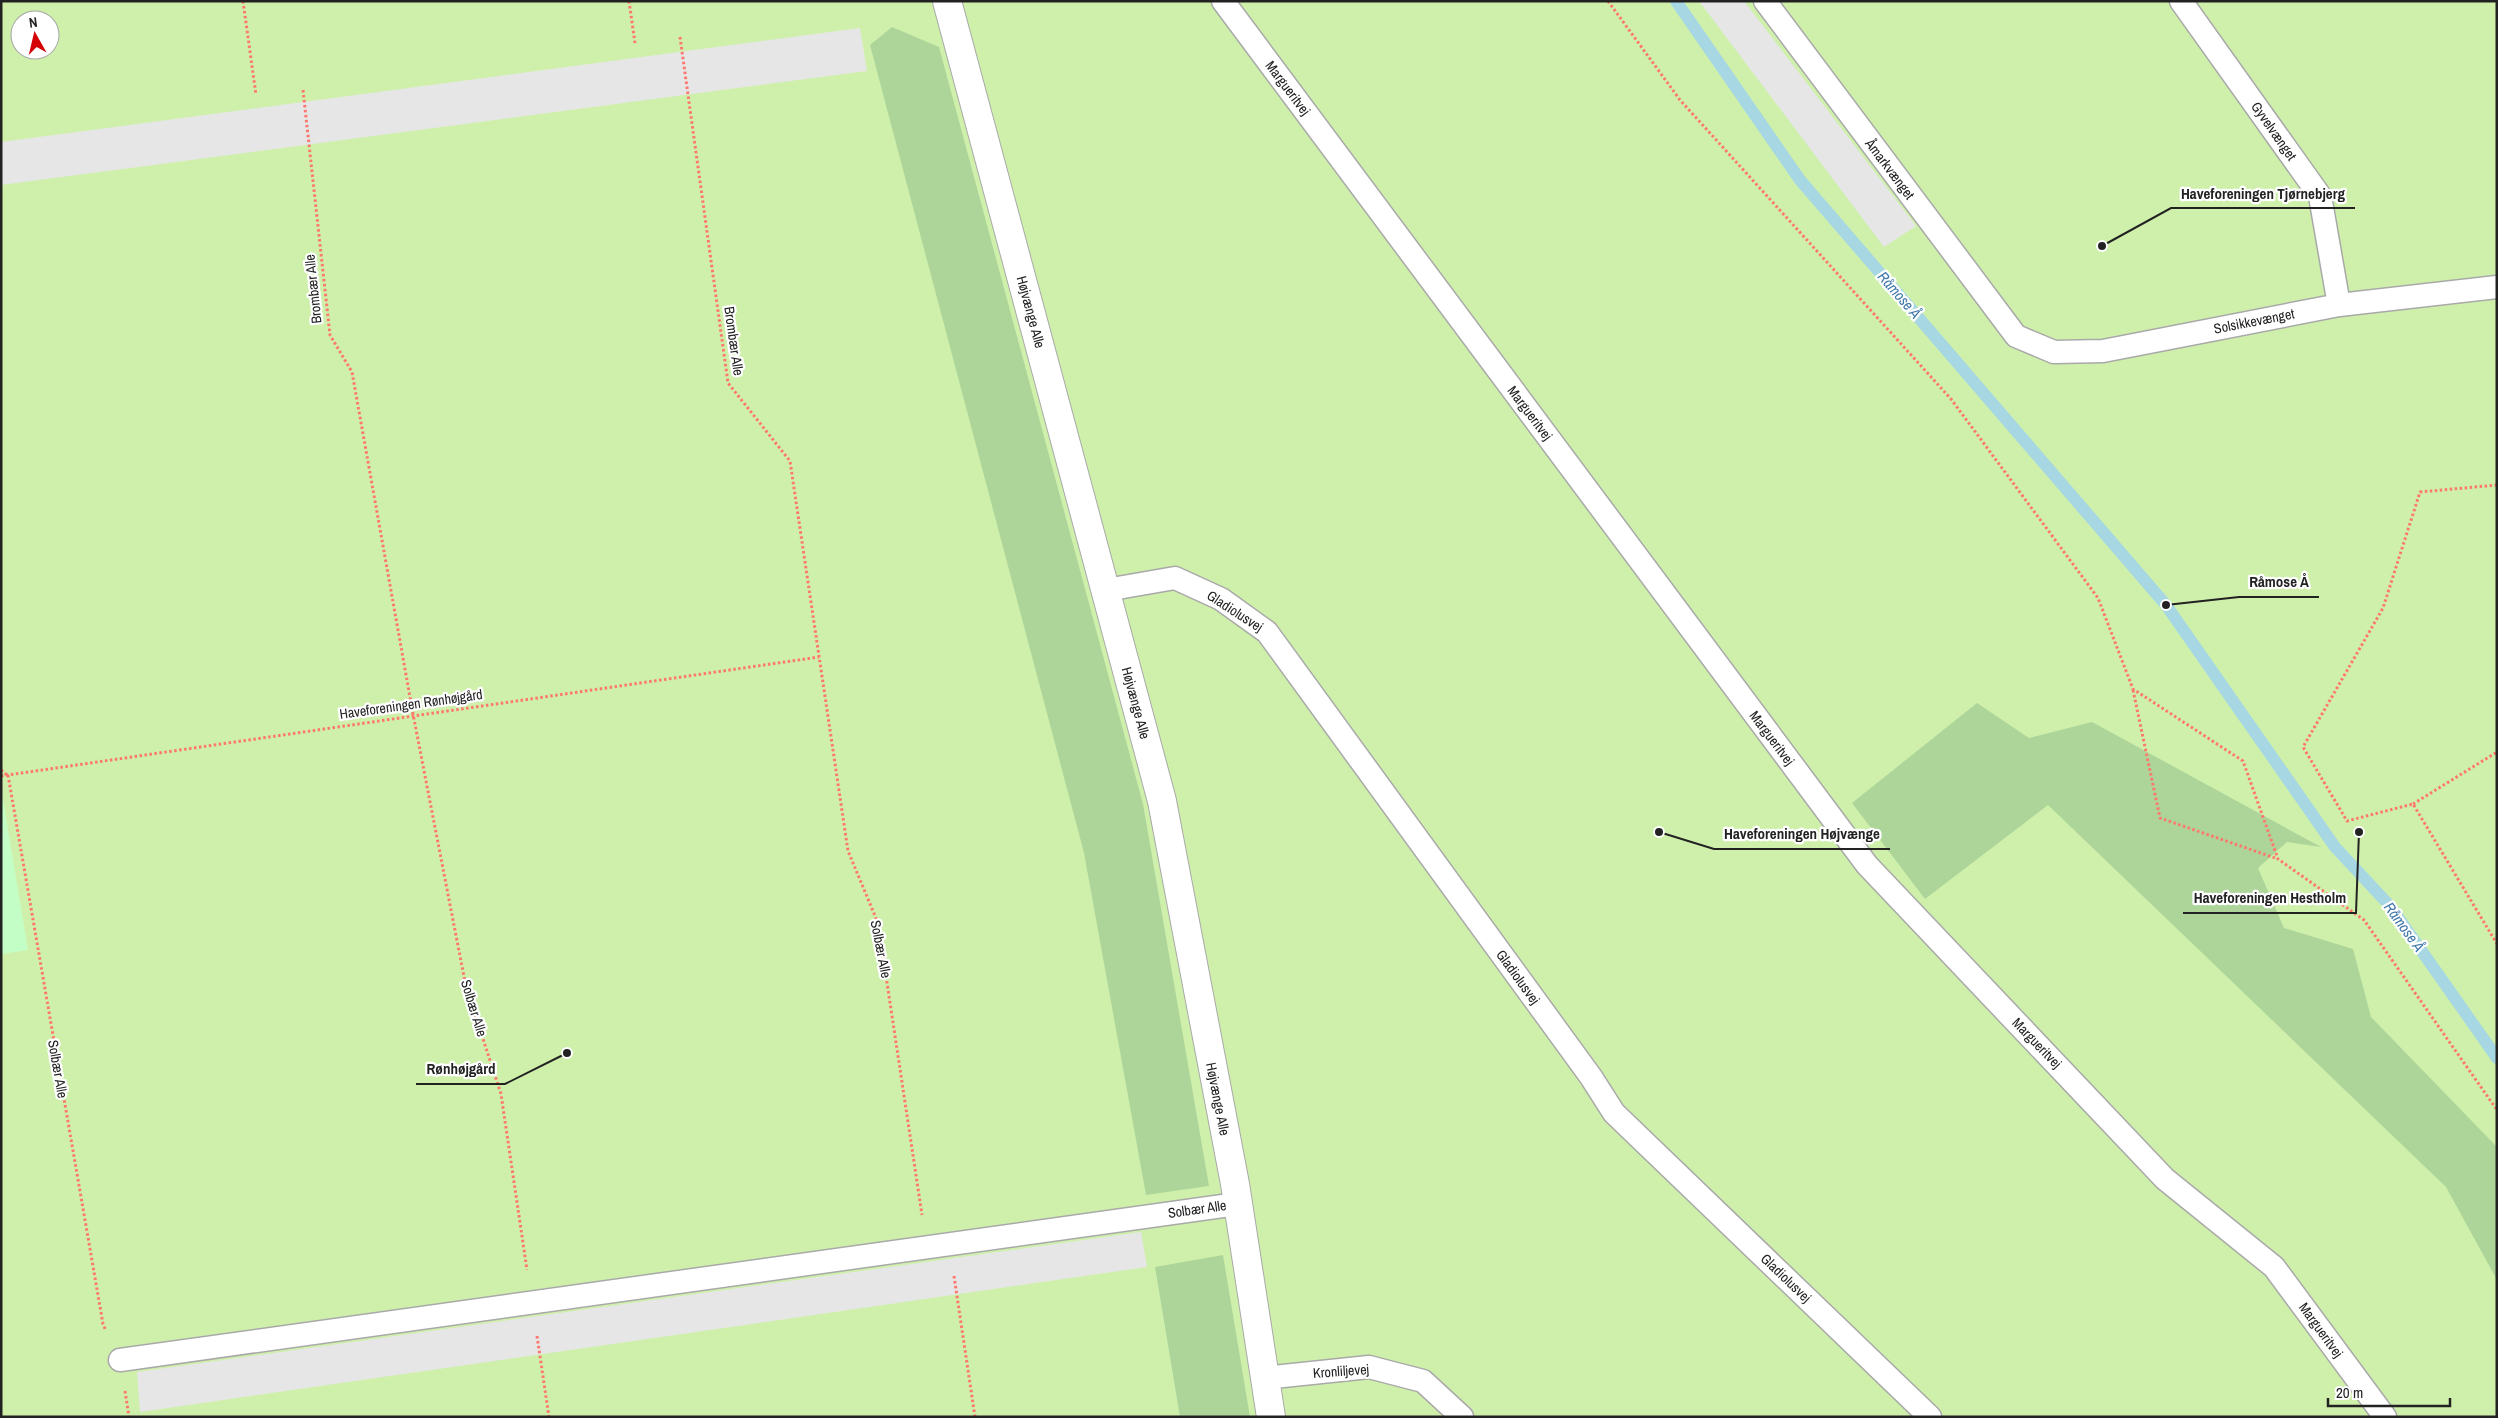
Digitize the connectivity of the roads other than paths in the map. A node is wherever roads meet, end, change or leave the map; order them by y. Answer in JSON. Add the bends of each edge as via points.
{"nodes":[{"id":1,"x":947,"y":1,"type":"edge"},
{"id":2,"x":1223,"y":1,"type":"edge"},
{"id":3,"x":1765,"y":1,"type":"edge"},
{"id":4,"x":2181,"y":1,"type":"edge"},
{"id":5,"x":2497,"y":287,"type":"edge"},
{"id":6,"x":2339,"y":305,"type":"junction"},
{"id":7,"x":2016,"y":336,"type":"joint"},
{"id":8,"x":1106,"y":590,"type":"junction"},
{"id":9,"x":1237,"y":1204,"type":"junction"},
{"id":10,"x":120,"y":1360,"type":"road end"},
{"id":11,"x":1264,"y":1378,"type":"junction"},
{"id":12,"x":1271,"y":1417,"type":"edge"},
{"id":13,"x":1462,"y":1417,"type":"edge"},
{"id":14,"x":1930,"y":1417,"type":"edge"},
{"id":15,"x":2385,"y":1417,"type":"edge"}],
"edges":[{"from":1,"to":8,"type":"street","name":"Højvænge Alle"},
{"from":2,"to":15,"type":"lane","name":"Margueritvej","via":[[1867,865],[2166,1179],[2274,1267]]},
{"from":3,"to":7,"type":"lane","name":"Åmarkvænget"},
{"from":4,"to":6,"type":"lane","name":"Gyvelvænget","via":[[2320,196]]},
{"from":5,"to":6,"type":"lane","name":"Solsikkevænget"},
{"from":6,"to":7,"type":"lane","name":"Solsikkevænget","via":[[2103,351],[2054,352]]},
{"from":8,"to":9,"type":"street","name":"Højvænge Alle","via":[[1162,801]]},
{"from":8,"to":14,"type":"lane","name":"Gladiolusvej","via":[[1175,578],[1221,599],[1267,632],[1614,1113]]},
{"from":9,"to":10,"type":"lane","name":"Solbær Alle"},
{"from":9,"to":11,"type":"street","name":"Højvænge Alle"},
{"from":11,"to":12,"type":"street","name":"Højvænge Alle"},
{"from":11,"to":13,"type":"lane","name":"Kronliljevej","via":[[1369,1367],[1423,1381]]}]}
